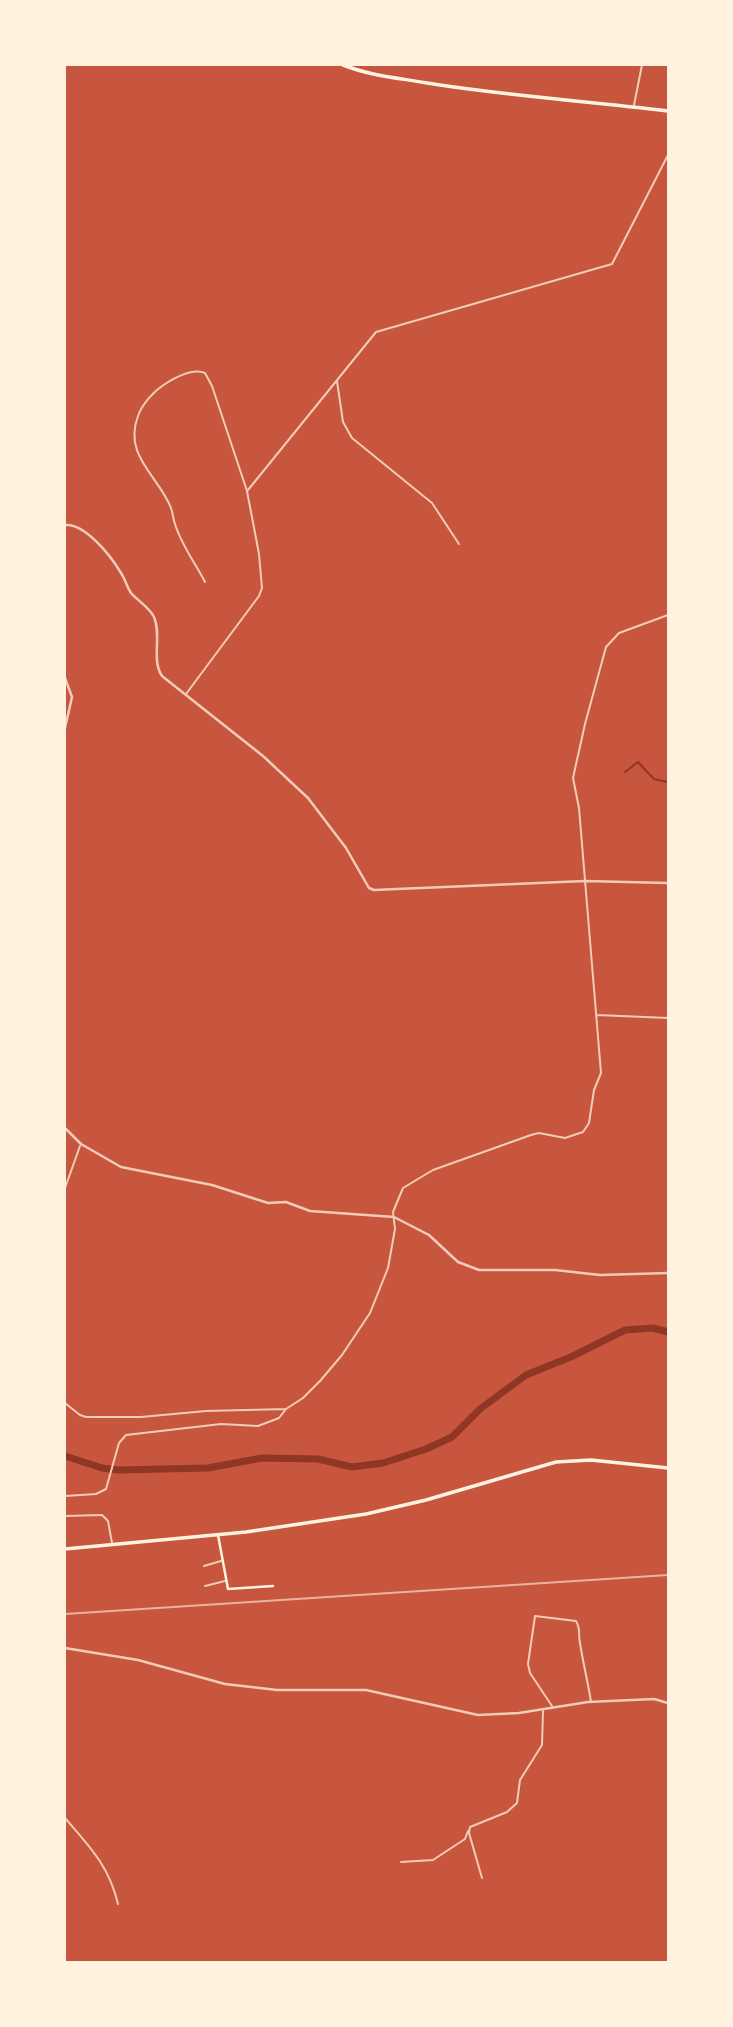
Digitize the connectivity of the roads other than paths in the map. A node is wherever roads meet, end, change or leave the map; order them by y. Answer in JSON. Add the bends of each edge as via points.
{"nodes":[{"id":1,"x":642,"y":65,"type":"edge"},
{"id":2,"x":347,"y":66,"type":"edge"},
{"id":3,"x":633,"y":107,"type":"junction"},
{"id":4,"x":668,"y":111,"type":"edge"},
{"id":5,"x":668,"y":155,"type":"edge"},
{"id":6,"x":337,"y":380,"type":"junction"},
{"id":7,"x":247,"y":491,"type":"junction"},
{"id":8,"x":65,"y":525,"type":"edge"},
{"id":9,"x":459,"y":544,"type":"dead end"},
{"id":10,"x":205,"y":582,"type":"dead end"},
{"id":11,"x":668,"y":615,"type":"edge"},
{"id":12,"x":65,"y":678,"type":"edge"},
{"id":13,"x":185,"y":695,"type":"junction"},
{"id":14,"x":65,"y":728,"type":"edge"},
{"id":15,"x":585,"y":881,"type":"junction"},
{"id":16,"x":668,"y":883,"type":"edge"},
{"id":17,"x":596,"y":1015,"type":"junction"},
{"id":18,"x":668,"y":1018,"type":"edge"},
{"id":19,"x":65,"y":1128,"type":"edge"},
{"id":20,"x":81,"y":1144,"type":"junction"},
{"id":21,"x":65,"y":1188,"type":"edge"},
{"id":22,"x":394,"y":1217,"type":"junction"},
{"id":23,"x":668,"y":1273,"type":"edge"},
{"id":24,"x":65,"y":1403,"type":"edge"},
{"id":25,"x":286,"y":1409,"type":"junction"},
{"id":26,"x":668,"y":1468,"type":"edge"},
{"id":27,"x":65,"y":1496,"type":"edge"},
{"id":28,"x":65,"y":1516,"type":"edge"},
{"id":29,"x":218,"y":1535,"type":"junction"},
{"id":30,"x":112,"y":1543,"type":"junction"},
{"id":31,"x":65,"y":1549,"type":"edge"},
{"id":32,"x":222,"y":1561,"type":"junction"},
{"id":33,"x":204,"y":1566,"type":"dead end"},
{"id":34,"x":226,"y":1580,"type":"junction"},
{"id":35,"x":205,"y":1586,"type":"dead end"},
{"id":36,"x":273,"y":1586,"type":"dead end"},
{"id":37,"x":65,"y":1648,"type":"edge"},
{"id":38,"x":591,"y":1702,"type":"junction"},
{"id":39,"x":668,"y":1703,"type":"edge"},
{"id":40,"x":553,"y":1707,"type":"junction"},
{"id":41,"x":543,"y":1709,"type":"junction"},
{"id":42,"x":65,"y":1818,"type":"edge"},
{"id":43,"x":470,"y":1827,"type":"junction"},
{"id":44,"x":401,"y":1862,"type":"dead end"},
{"id":45,"x":482,"y":1878,"type":"dead end"},
{"id":46,"x":118,"y":1904,"type":"dead end"}],
"edges":[{"from":1,"to":3,"type":"street"},
{"from":2,"to":3,"type":"main road","via":[[486,92]]},
{"from":3,"to":4,"type":"main road"},
{"from":5,"to":6,"type":"street","via":[[612,264],[376,332]]},
{"from":6,"to":7,"type":"street"},
{"from":6,"to":9,"type":"street","via":[[343,422],[352,438],[432,503]]},
{"from":7,"to":10,"type":"street","via":[[205,373],[198,370],[166,383],[140,409],[134,443]]},
{"from":7,"to":13,"type":"street","via":[[262,592]]},
{"from":8,"to":13,"type":"street","via":[[84,530],[151,613],[158,670]]},
{"from":11,"to":15,"type":"street","via":[[619,633],[606,648],[573,778]]},
{"from":12,"to":14,"type":"street","via":[[72,697]]},
{"from":13,"to":15,"type":"street","via":[[308,797],[374,890]]},
{"from":15,"to":16,"type":"street"},
{"from":15,"to":17,"type":"street"},
{"from":17,"to":18,"type":"street"},
{"from":17,"to":22,"type":"street","via":[[601,1073],[586,1128],[573,1137],[531,1135],[433,1170],[403,1188]]},
{"from":19,"to":20,"type":"street"},
{"from":20,"to":21,"type":"street"},
{"from":20,"to":22,"type":"street","via":[[121,1167],[212,1185],[268,1203]]},
{"from":22,"to":23,"type":"street","via":[[429,1235],[458,1262],[479,1270]]},
{"from":22,"to":25,"type":"street","via":[[388,1268],[370,1313],[320,1381]]},
{"from":24,"to":25,"type":"street","via":[[80,1415],[92,1417]]},
{"from":25,"to":27,"type":"street","via":[[275,1421],[258,1426],[221,1424],[122,1437],[108,1487],[96,1494]]},
{"from":26,"to":29,"type":"main road","via":[[592,1460],[556,1462],[392,1509]]},
{"from":28,"to":30,"type":"street","via":[[98,1513],[106,1517]]},
{"from":29,"to":30,"type":"main road"},
{"from":29,"to":32,"type":"main road"},
{"from":30,"to":31,"type":"main road"},
{"from":32,"to":33,"type":"street"},
{"from":32,"to":34,"type":"main road"},
{"from":34,"to":35,"type":"street"},
{"from":34,"to":36,"type":"main road","via":[[228,1589]]},
{"from":37,"to":41,"type":"street","via":[[248,1687],[366,1690],[478,1715]]},
{"from":38,"to":39,"type":"street","via":[[647,1699]]},
{"from":38,"to":40,"type":"street"},
{"from":38,"to":40,"type":"street","via":[[580,1627],[576,1621],[535,1616],[528,1664]]},
{"from":40,"to":41,"type":"street"},
{"from":41,"to":43,"type":"street","via":[[542,1745],[520,1780],[517,1803]]},
{"from":42,"to":46,"type":"street","via":[[106,1868]]},
{"from":43,"to":44,"type":"street","via":[[465,1839],[443,1855],[425,1862]]},
{"from":43,"to":45,"type":"street"}]}
